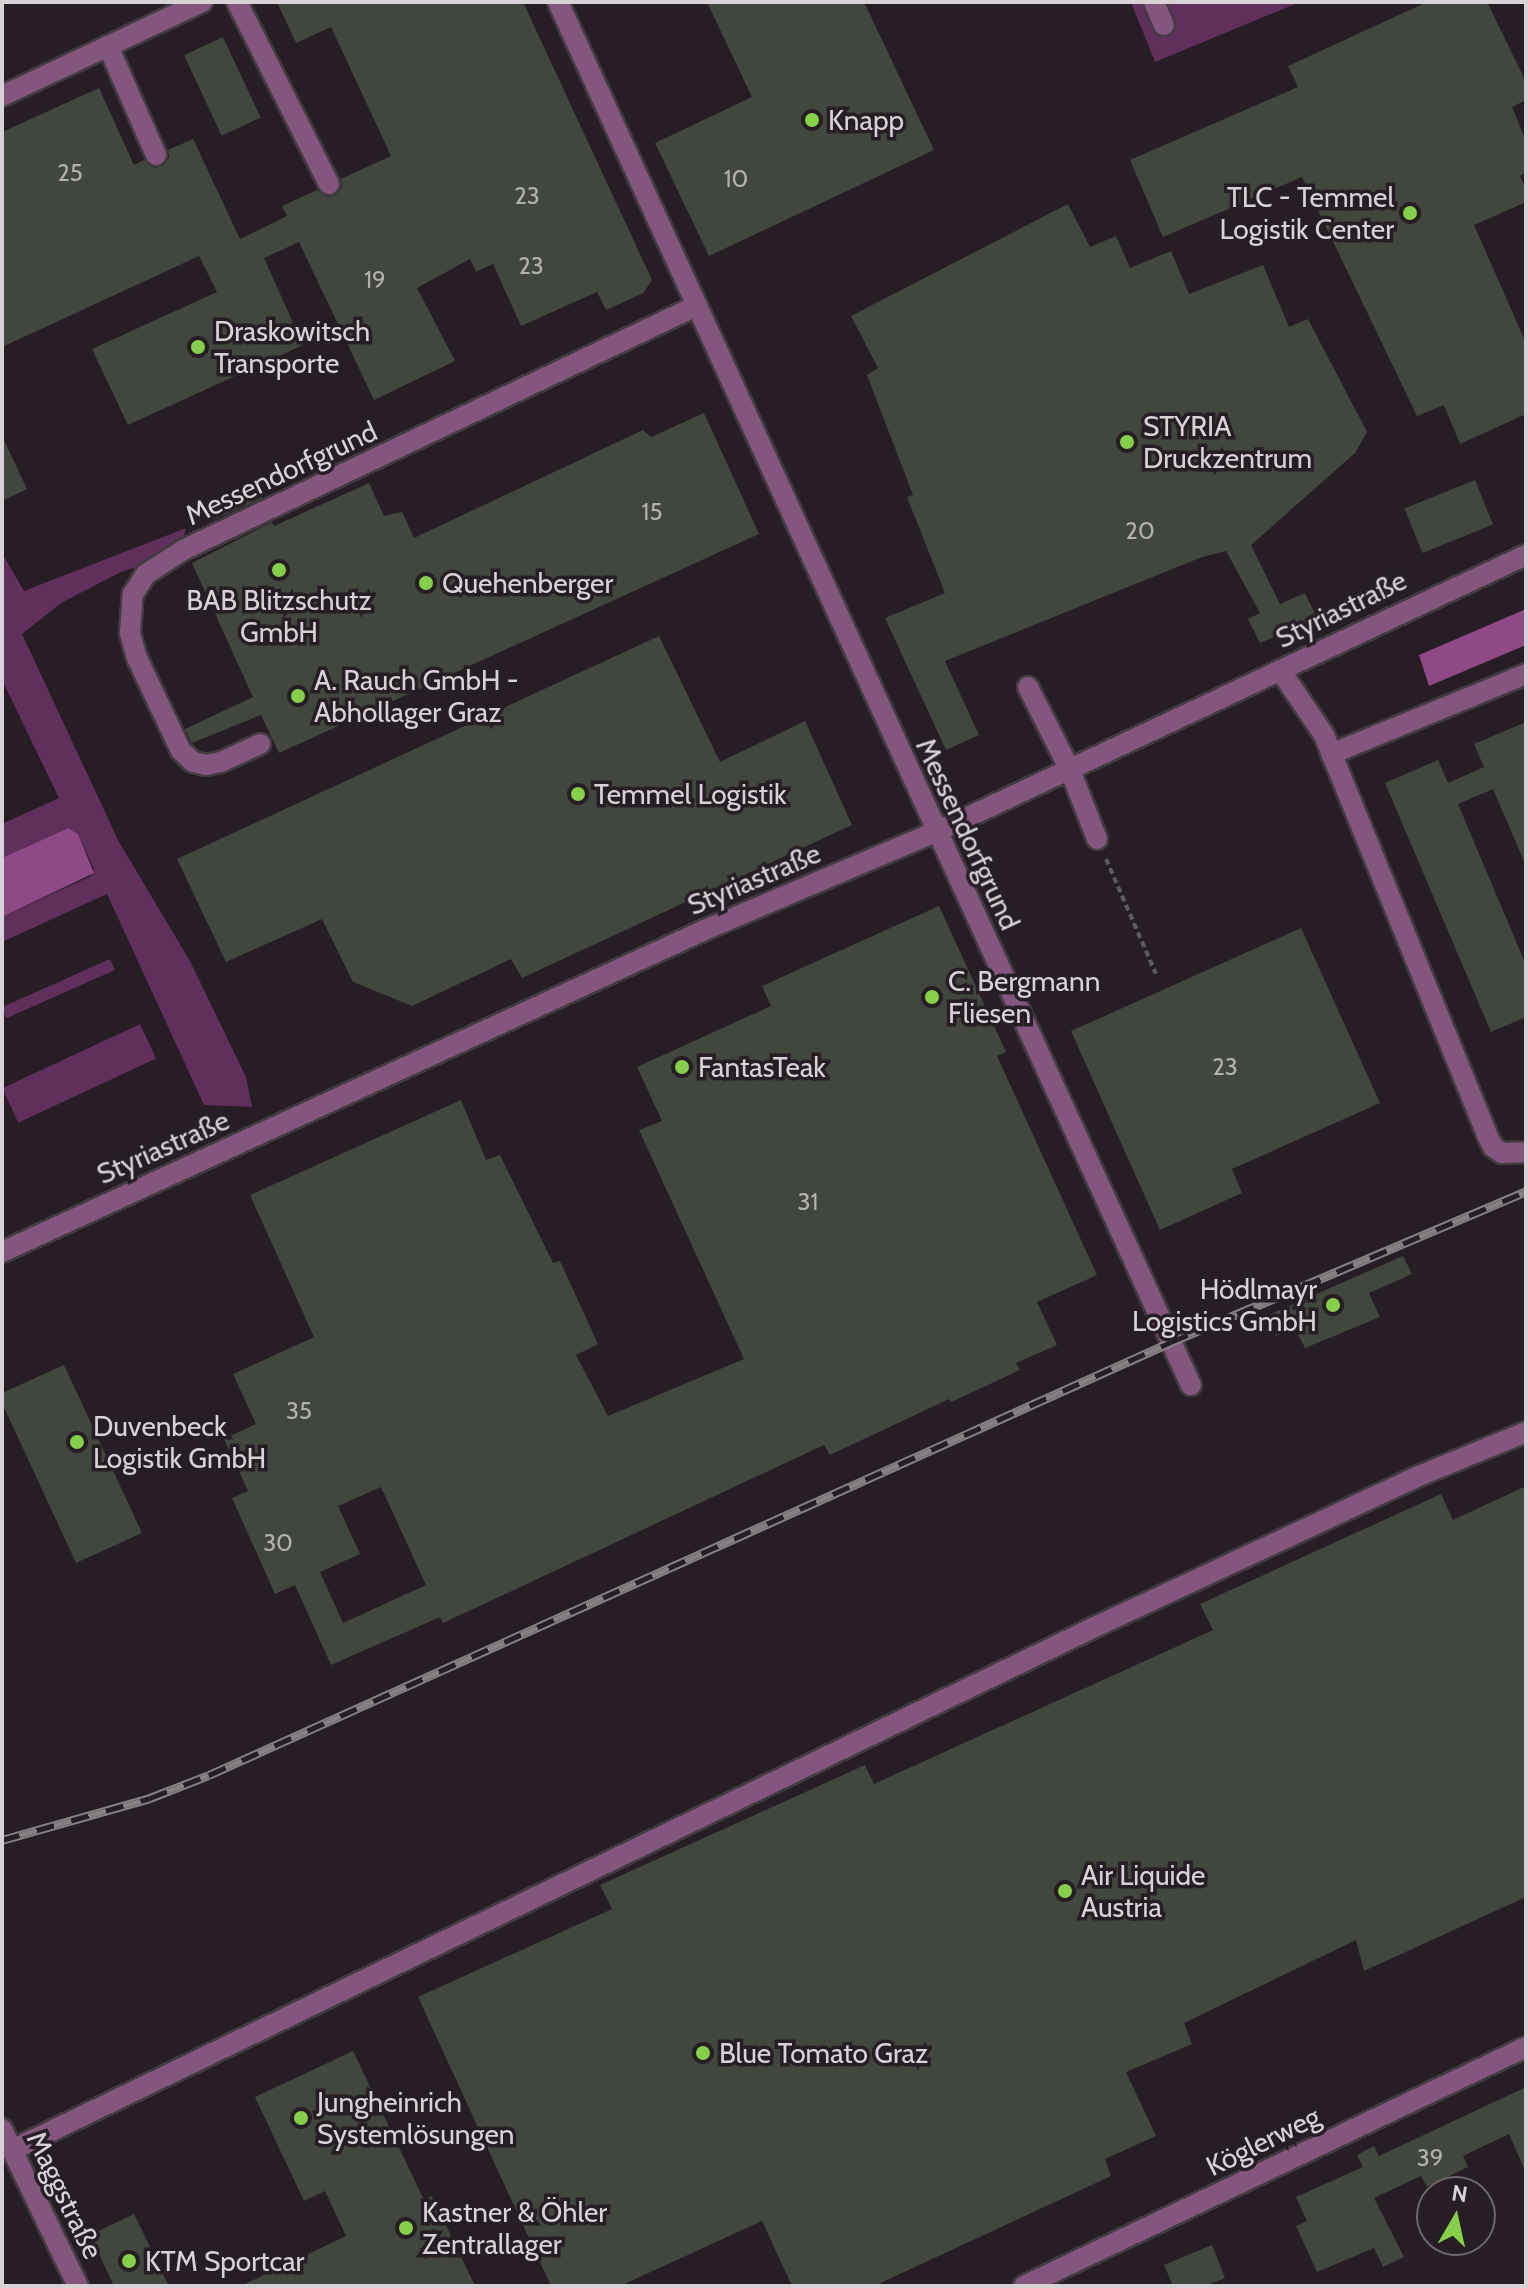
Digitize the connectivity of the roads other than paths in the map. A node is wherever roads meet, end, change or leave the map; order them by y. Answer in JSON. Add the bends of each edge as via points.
{"nodes":[{"id":1,"x":202,"y":2,"type":"edge"},
{"id":2,"x":237,"y":2,"type":"edge"},
{"id":3,"x":558,"y":2,"type":"edge"},
{"id":4,"x":1154,"y":2,"type":"edge"},
{"id":5,"x":1164,"y":25,"type":"dead end"},
{"id":6,"x":108,"y":46,"type":"junction"},
{"id":7,"x":2,"y":96,"type":"edge"},
{"id":8,"x":156,"y":155,"type":"dead end"},
{"id":9,"x":329,"y":184,"type":"dead end"},
{"id":10,"x":696,"y":306,"type":"junction"},
{"id":11,"x":1526,"y":555,"type":"edge"},
{"id":12,"x":1280,"y":670,"type":"junction"},
{"id":13,"x":1526,"y":674,"type":"edge"},
{"id":14,"x":1028,"y":687,"type":"dead end"},
{"id":15,"x":260,"y":744,"type":"dead end"},
{"id":16,"x":1331,"y":754,"type":"junction"},
{"id":17,"x":1070,"y":770,"type":"junction"},
{"id":18,"x":936,"y":832,"type":"junction"},
{"id":19,"x":1097,"y":839,"type":"road end"},
{"id":20,"x":1526,"y":1152,"type":"edge"},
{"id":21,"x":2,"y":1252,"type":"edge"},
{"id":22,"x":1191,"y":1385,"type":"dead end"},
{"id":23,"x":1526,"y":1432,"type":"edge"},
{"id":24,"x":1526,"y":2047,"type":"edge"},
{"id":25,"x":2,"y":2129,"type":"edge"},
{"id":26,"x":12,"y":2150,"type":"junction"},
{"id":27,"x":78,"y":2286,"type":"edge"},
{"id":28,"x":1024,"y":2286,"type":"edge"}],
"edges":[{"from":1,"to":6,"type":"street"},
{"from":2,"to":9,"type":"street"},
{"from":3,"to":10,"type":"street","name":"Messendorfgrund"},
{"from":4,"to":5,"type":"street"},
{"from":6,"to":7,"type":"street"},
{"from":6,"to":8,"type":"street"},
{"from":10,"to":15,"type":"street","name":"Messendorfgrund","via":[[185,549],[146,574],[133,594],[130,633],[181,751],[206,765]]},
{"from":10,"to":18,"type":"street","name":"Messendorfgrund"},
{"from":11,"to":12,"type":"street","name":"Styriastraße"},
{"from":12,"to":16,"type":"street"},
{"from":12,"to":17,"type":"street","name":"Styriastraße"},
{"from":13,"to":16,"type":"street"},
{"from":14,"to":17,"type":"street"},
{"from":16,"to":20,"type":"street","via":[[1487,1135],[1502,1153]]},
{"from":17,"to":18,"type":"street","name":"Styriastraße"},
{"from":17,"to":19,"type":"street"},
{"from":18,"to":21,"type":"street","name":"Styriastraße","via":[[707,929]]},
{"from":18,"to":22,"type":"street","name":"Messendorfgrund"},
{"from":23,"to":26,"type":"street","via":[[1414,1478],[1097,1626]]},
{"from":24,"to":28,"type":"street","name":"Köglerweg"},
{"from":25,"to":26,"type":"street","name":"Maggstraße"},
{"from":26,"to":27,"type":"street","name":"Maggstraße"}]}
